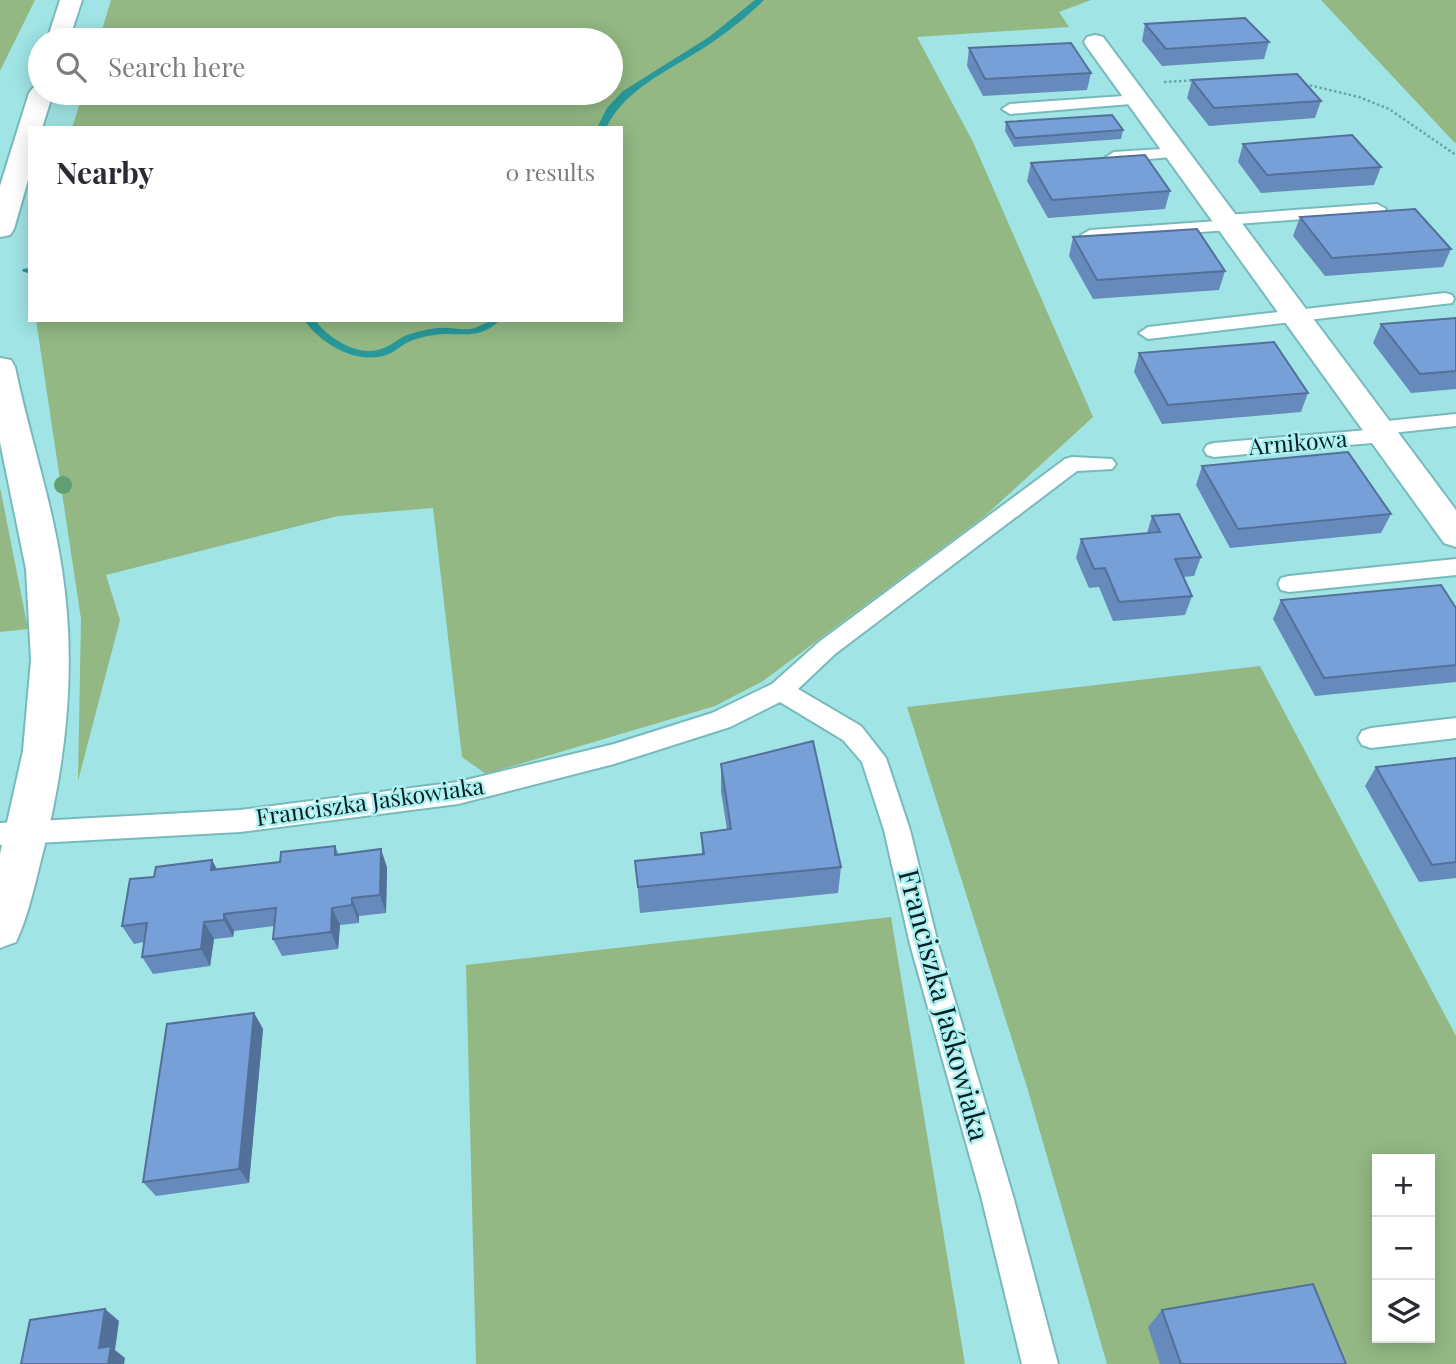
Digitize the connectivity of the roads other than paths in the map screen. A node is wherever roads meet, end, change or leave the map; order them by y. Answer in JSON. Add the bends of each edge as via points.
{"nodes":[{"id":1,"x":71,"y":0,"type":"edge"},
{"id":2,"x":62,"y":28,"type":"edge"},
{"id":3,"x":1095,"y":42,"type":"dead end"},
{"id":4,"x":1132,"y":92,"type":"junction"},
{"id":5,"x":37,"y":105,"type":"edge"},
{"id":6,"x":1010,"y":109,"type":"dead end"},
{"id":7,"x":31,"y":126,"type":"edge"},
{"id":8,"x":28,"y":136,"type":"edge"},
{"id":9,"x":1177,"y":153,"type":"junction"},
{"id":10,"x":1096,"y":159,"type":"edge"},
{"id":11,"x":1377,"y":209,"type":"edge"},
{"id":12,"x":1227,"y":222,"type":"junction"},
{"id":13,"x":0,"y":229,"type":"edge"},
{"id":14,"x":1090,"y":234,"type":"edge"},
{"id":15,"x":1445,"y":299,"type":"dead end"},
{"id":16,"x":1295,"y":315,"type":"junction"},
{"id":17,"x":1147,"y":332,"type":"dead end"},
{"id":18,"x":0,"y":367,"type":"edge"},
{"id":19,"x":1456,"y":420,"type":"edge"},
{"id":20,"x":1380,"y":432,"type":"junction"},
{"id":21,"x":1214,"y":450,"type":"dead end"},
{"id":22,"x":1105,"y":464,"type":"dead end"},
{"id":23,"x":1456,"y":535,"type":"edge"},
{"id":24,"x":1456,"y":567,"type":"edge"},
{"id":25,"x":1289,"y":584,"type":"dead end"},
{"id":26,"x":781,"y":691,"type":"junction"},
{"id":27,"x":1456,"y":728,"type":"edge"},
{"id":28,"x":1371,"y":738,"type":"dead end"},
{"id":29,"x":14,"y":834,"type":"edge"},
{"id":30,"x":0,"y":928,"type":"edge"},
{"id":31,"x":1040,"y":1364,"type":"edge"}],
"edges":[{"from":1,"to":2,"type":"street"},
{"from":3,"to":4,"type":"street","name":"Arnikowa"},
{"from":4,"to":6,"type":"lane"},
{"from":4,"to":9,"type":"street","name":"Arnikowa"},
{"from":5,"to":7,"type":"street"},
{"from":8,"to":13,"type":"street"},
{"from":9,"to":10,"type":"lane"},
{"from":9,"to":12,"type":"street","name":"Arnikowa"},
{"from":11,"to":12,"type":"lane"},
{"from":12,"to":14,"type":"lane"},
{"from":12,"to":16,"type":"street","name":"Arnikowa"},
{"from":15,"to":16,"type":"lane"},
{"from":16,"to":17,"type":"lane"},
{"from":16,"to":20,"type":"street","name":"Arnikowa"},
{"from":18,"to":29,"type":"street","via":[[38,538],[50,627],[48,714],[39,779]]},
{"from":19,"to":20,"type":"lane","name":"Arnikowa"},
{"from":20,"to":21,"type":"lane","name":"Arnikowa"},
{"from":20,"to":23,"type":"street","name":"Arnikowa"},
{"from":22,"to":26,"type":"lane","name":"Franciszka Jaśkowiaka","via":[[1072,464],[827,648]]},
{"from":24,"to":25,"type":"lane"},
{"from":26,"to":29,"type":"lane","name":"Franciszka Jaśkowiaka","via":[[721,720],[458,793],[240,821]]},
{"from":26,"to":31,"type":"lane","name":"Franciszka Jaśkowiaka","via":[[852,733],[873,758],[898,830],[924,944]]},
{"from":27,"to":28,"type":"lane"},
{"from":29,"to":30,"type":"street"}]}
